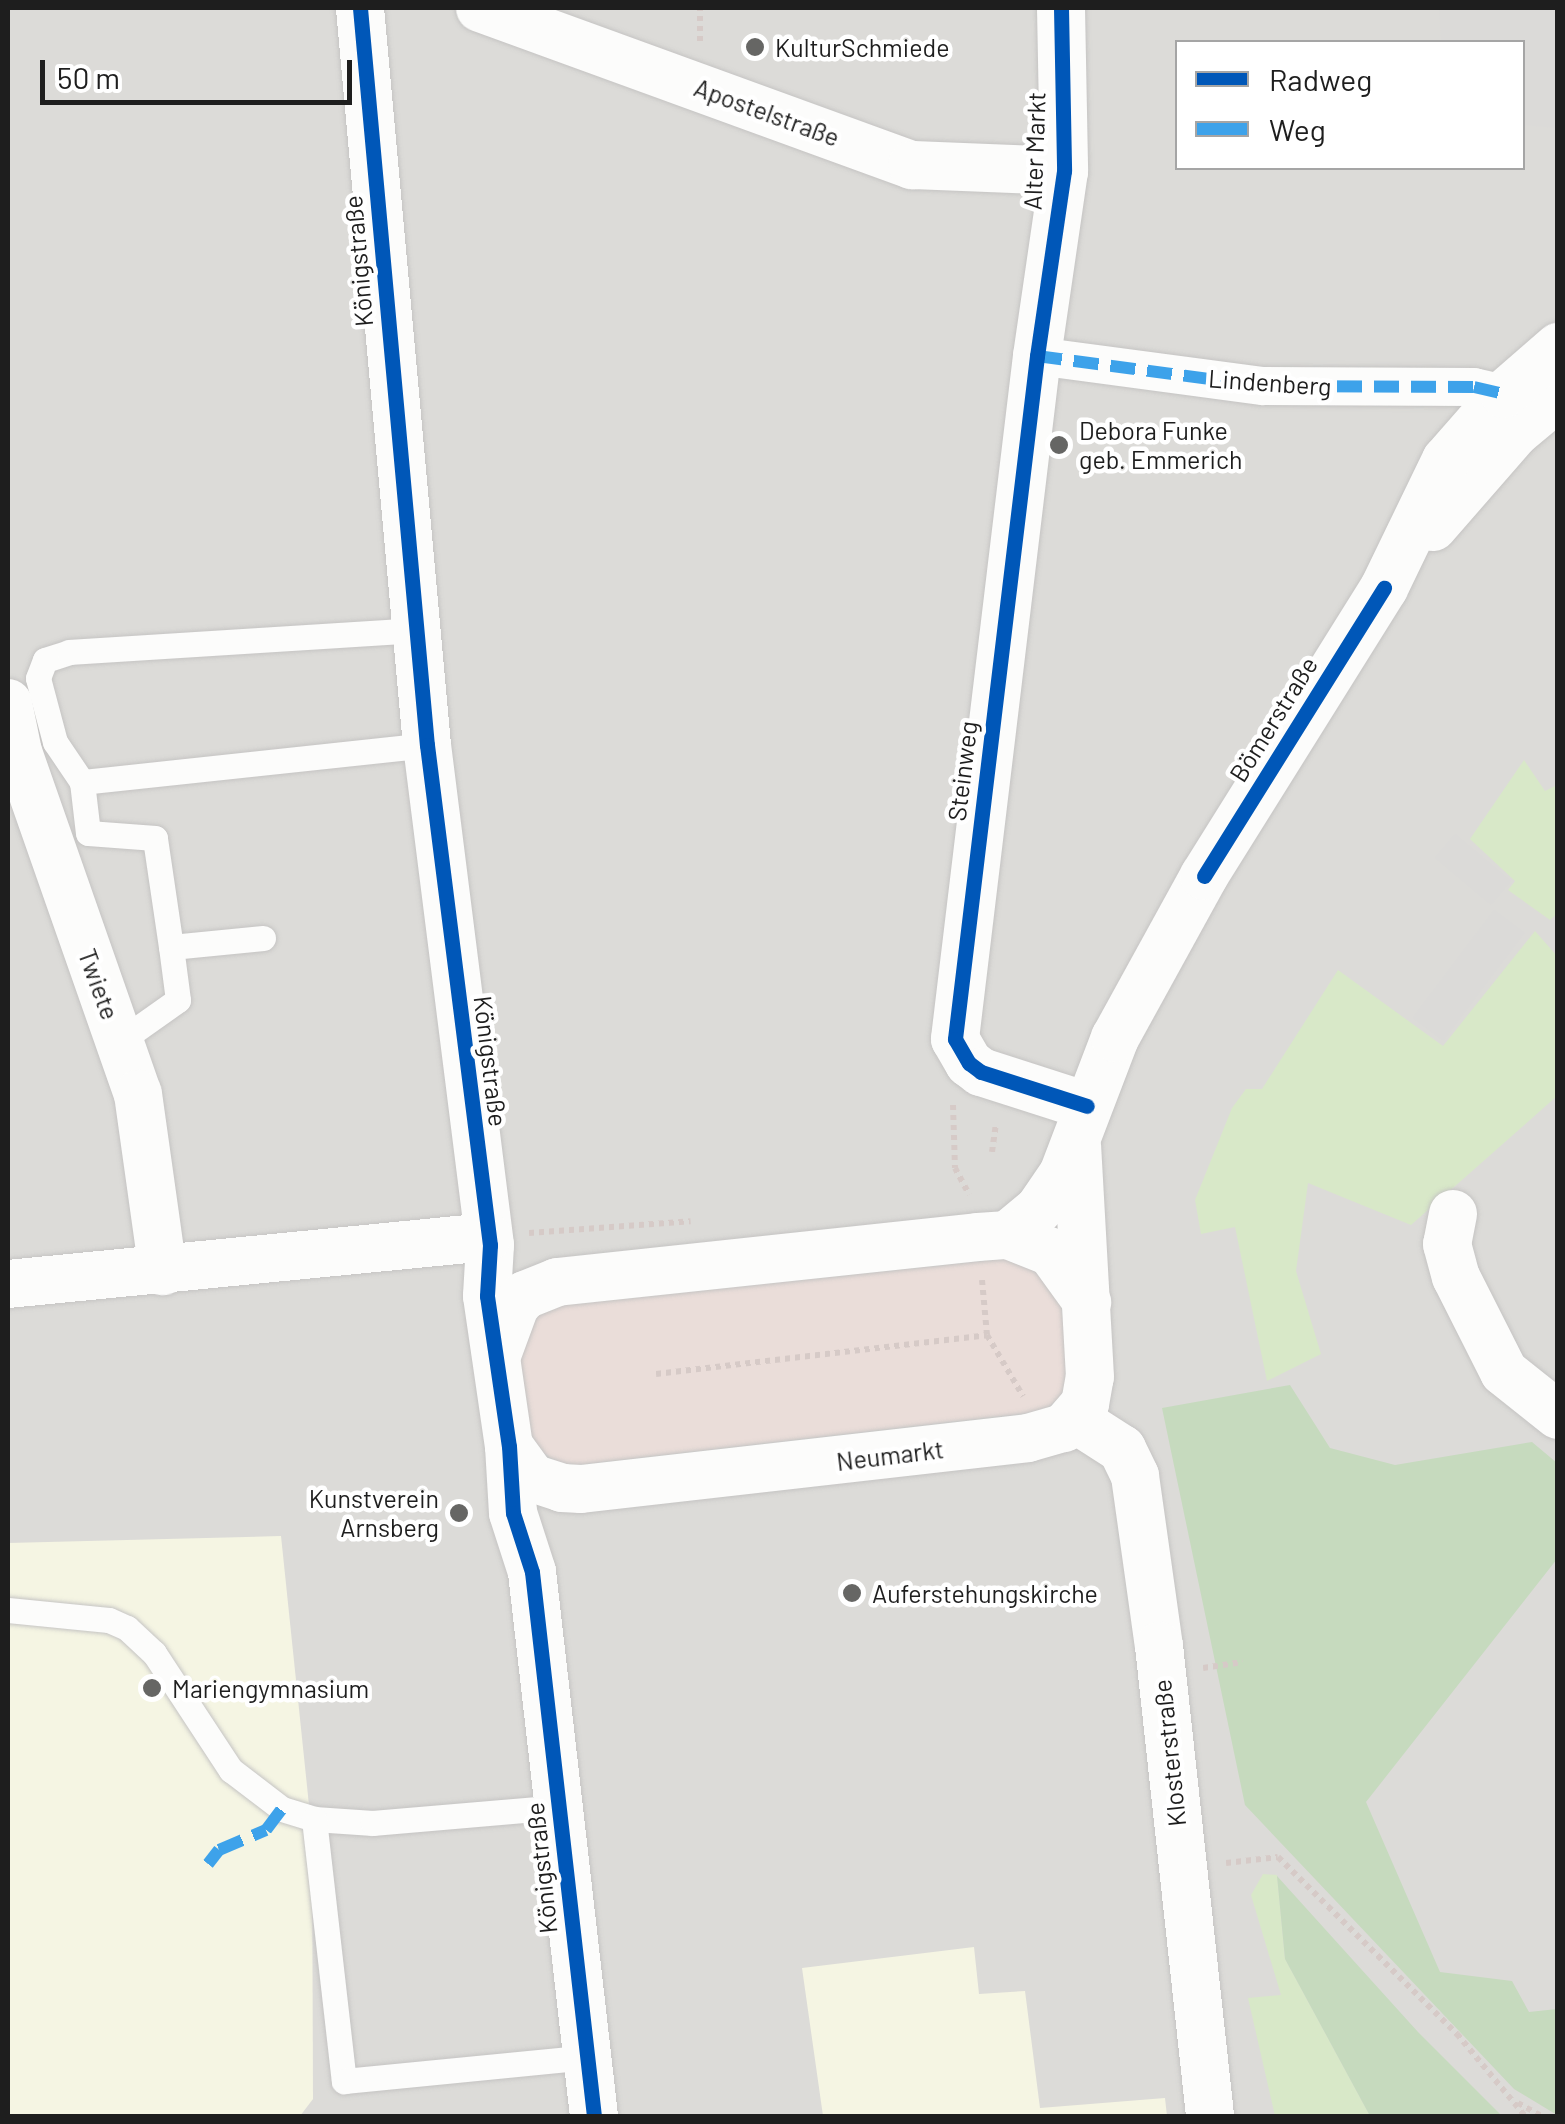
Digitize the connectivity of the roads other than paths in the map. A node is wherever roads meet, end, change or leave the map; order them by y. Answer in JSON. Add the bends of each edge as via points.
{"nodes":[{"id":1,"x":360,"y":8,"type":"edge"},
{"id":2,"x":480,"y":8,"type":"edge"},
{"id":3,"x":1061,"y":8,"type":"edge"},
{"id":4,"x":1064,"y":171,"type":"junction"},
{"id":5,"x":1558,"y":348,"type":"edge"},
{"id":6,"x":1037,"y":356,"type":"junction"},
{"id":7,"x":1504,"y":394,"type":"junction"},
{"id":8,"x":1558,"y":398,"type":"edge"},
{"id":9,"x":1384,"y":588,"type":"junction"},
{"id":10,"x":417,"y":630,"type":"junction"},
{"id":11,"x":8,"y":703,"type":"edge"},
{"id":12,"x":427,"y":745,"type":"junction"},
{"id":13,"x":82,"y":782,"type":"junction"},
{"id":14,"x":262,"y":938,"type":"dead end"},
{"id":15,"x":170,"y":947,"type":"junction"},
{"id":16,"x":120,"y":1041,"type":"junction"},
{"id":17,"x":1082,"y":1124,"type":"junction"},
{"id":18,"x":1454,"y":1214,"type":"dead end"},
{"id":19,"x":993,"y":1236,"type":"junction"},
{"id":20,"x":489,"y":1241,"type":"junction"},
{"id":21,"x":163,"y":1271,"type":"junction"},
{"id":22,"x":557,"y":1282,"type":"junction"},
{"id":23,"x":8,"y":1284,"type":"edge"},
{"id":24,"x":1087,"y":1302,"type":"junction"},
{"id":25,"x":496,"y":1358,"type":"junction"},
{"id":26,"x":1558,"y":1415,"type":"edge"},
{"id":27,"x":1075,"y":1419,"type":"junction"},
{"id":28,"x":509,"y":1446,"type":"junction"},
{"id":29,"x":581,"y":1489,"type":"junction"},
{"id":30,"x":532,"y":1572,"type":"junction"},
{"id":31,"x":8,"y":1610,"type":"edge"},
{"id":32,"x":560,"y":1807,"type":"junction"},
{"id":33,"x":314,"y":1819,"type":"junction"},
{"id":34,"x":588,"y":2057,"type":"junction"},
{"id":35,"x":594,"y":2116,"type":"edge"},
{"id":36,"x":1210,"y":2116,"type":"edge"}],
"edges":[{"from":1,"to":10,"type":"street","name":"Königstraße"},
{"from":2,"to":4,"type":"street","name":"Apostelstraße","via":[[912,165]]},
{"from":3,"to":4,"type":"street","name":"Alter Markt"},
{"from":4,"to":6,"type":"street","name":"Alter Markt"},
{"from":5,"to":7,"type":"street","name":"Bömerstraße"},
{"from":6,"to":7,"type":"street","name":"Lindenberg","via":[[1263,386],[1474,387]]},
{"from":6,"to":17,"type":"street","name":"Steinweg","via":[[955,1038],[981,1072]]},
{"from":7,"to":9,"type":"street","name":"Bömerstraße","via":[[1446,460]]},
{"from":8,"to":9,"type":"street","name":"Bömerstraße","via":[[1516,432]]},
{"from":9,"to":17,"type":"street","name":"Bömerstraße","via":[[1204,876],[1115,1038]]},
{"from":10,"to":12,"type":"street","name":"Königstraße"},
{"from":10,"to":13,"type":"lane","via":[[68,652],[44,660],[38,678],[54,742]]},
{"from":11,"to":16,"type":"street","name":"Twiete","via":[[24,770]]},
{"from":12,"to":13,"type":"lane"},
{"from":12,"to":20,"type":"street","name":"Königstraße"},
{"from":13,"to":15,"type":"lane","via":[[88,833],[155,838]]},
{"from":14,"to":15,"type":"lane"},
{"from":15,"to":16,"type":"lane","via":[[178,1000]]},
{"from":16,"to":21,"type":"street","name":"Twiete","via":[[138,1094]]},
{"from":17,"to":19,"type":"street","via":[[1051,1195]]},
{"from":17,"to":24,"type":"street"},
{"from":18,"to":26,"type":"street","via":[[1447,1244],[1456,1277],[1504,1372]]},
{"from":19,"to":22,"type":"street"},
{"from":19,"to":24,"type":"street","via":[[1051,1252]]},
{"from":20,"to":21,"type":"street"},
{"from":20,"to":22,"type":"street","via":[[524,1275]]},
{"from":20,"to":25,"type":"street","name":"Königstraße","via":[[485,1269]]},
{"from":21,"to":23,"type":"street"},
{"from":22,"to":25,"type":"street","via":[[515,1306]]},
{"from":24,"to":27,"type":"street","via":[[1089,1392]]},
{"from":25,"to":28,"type":"street","name":"Königstraße"},
{"from":27,"to":29,"type":"street","name":"Neumarkt","via":[[1028,1438]]},
{"from":27,"to":36,"type":"street","name":"Klosterstraße","via":[[1122,1449],[1135,1476]]},
{"from":28,"to":29,"type":"street","name":"Neumarkt","via":[[532,1478]]},
{"from":28,"to":30,"type":"street","name":"Königstraße","via":[[513,1513]]},
{"from":29,"to":30,"type":"street","via":[[543,1520]]},
{"from":30,"to":32,"type":"street","name":"Königstraße"},
{"from":31,"to":33,"type":"lane","via":[[109,1620],[127,1628],[154,1653],[231,1770],[265,1800]]},
{"from":32,"to":33,"type":"lane","via":[[373,1823]]},
{"from":32,"to":34,"type":"street","name":"Königstraße"},
{"from":33,"to":34,"type":"lane","via":[[344,2081]]},
{"from":34,"to":35,"type":"street","name":"Königstraße"}]}
